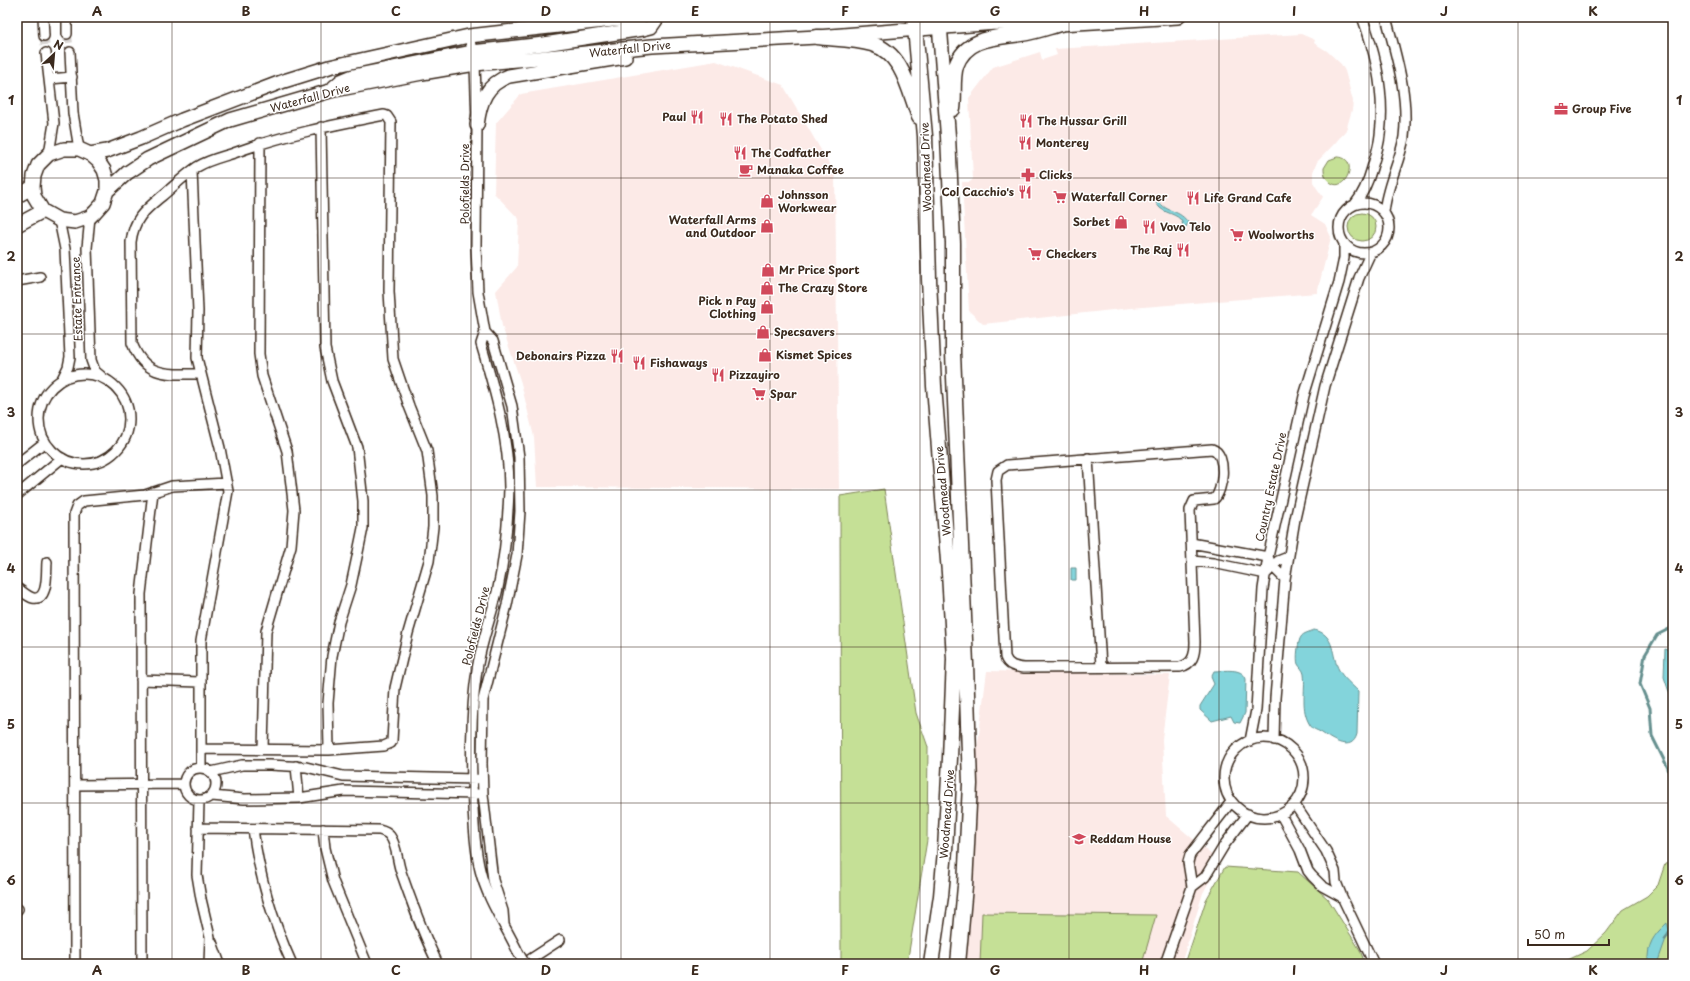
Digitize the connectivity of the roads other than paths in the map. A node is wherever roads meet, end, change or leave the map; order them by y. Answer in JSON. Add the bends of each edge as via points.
{"nodes":[{"id":1,"x":43,"y":17,"type":"edge"},
{"id":2,"x":67,"y":17,"type":"edge"},
{"id":3,"x":640,"y":17,"type":"edge"},
{"id":4,"x":658,"y":17,"type":"edge"},
{"id":5,"x":1178,"y":17,"type":"edge"},
{"id":6,"x":1362,"y":17,"type":"edge"},
{"id":7,"x":1386,"y":17,"type":"edge"},
{"id":8,"x":939,"y":23,"type":"edge"},
{"id":9,"x":915,"y":24,"type":"edge"},
{"id":10,"x":1060,"y":24,"type":"junction"},
{"id":11,"x":67,"y":34,"type":"tunnel mouth"},
{"id":12,"x":44,"y":36,"type":"tunnel mouth"},
{"id":13,"x":469,"y":36,"type":"junction"},
{"id":14,"x":817,"y":37,"type":"junction"},
{"id":15,"x":652,"y":46,"type":"junction"},
{"id":16,"x":70,"y":52,"type":"tunnel mouth"},
{"id":17,"x":46,"y":53,"type":"tunnel mouth"},
{"id":18,"x":474,"y":58,"type":"junction"},
{"id":19,"x":72,"y":77,"type":"junction"},
{"id":20,"x":50,"y":79,"type":"junction"},
{"id":21,"x":477,"y":125,"type":"junction"},
{"id":22,"x":321,"y":127,"type":"junction"},
{"id":23,"x":926,"y":136,"type":"junction"},
{"id":24,"x":948,"y":136,"type":"junction"},
{"id":25,"x":260,"y":143,"type":"junction"},
{"id":26,"x":84,"y":152,"type":"junction"},
{"id":27,"x":49,"y":154,"type":"junction"},
{"id":28,"x":192,"y":171,"type":"junction"},
{"id":29,"x":33,"y":187,"type":"junction"},
{"id":30,"x":107,"y":191,"type":"junction"},
{"id":31,"x":17,"y":196,"type":"edge"},
{"id":32,"x":1355,"y":204,"type":"junction"},
{"id":33,"x":44,"y":211,"type":"junction"},
{"id":34,"x":1384,"y":213,"type":"junction"},
{"id":35,"x":90,"y":217,"type":"junction"},
{"id":36,"x":59,"y":220,"type":"junction"},
{"id":37,"x":17,"y":225,"type":"edge"},
{"id":38,"x":1344,"y":244,"type":"junction"},
{"id":39,"x":1371,"y":252,"type":"junction"},
{"id":40,"x":40,"y":276,"type":"dead end"},
{"id":41,"x":17,"y":281,"type":"edge"},
{"id":42,"x":485,"y":332,"type":"junction"},
{"id":43,"x":201,"y":374,"type":"junction"},
{"id":44,"x":101,"y":376,"type":"junction"},
{"id":45,"x":62,"y":379,"type":"junction"},
{"id":46,"x":45,"y":442,"type":"junction"},
{"id":47,"x":62,"y":458,"type":"junction"},
{"id":48,"x":1088,"y":458,"type":"junction"},
{"id":49,"x":17,"y":464,"type":"edge"},
{"id":50,"x":227,"y":483,"type":"junction"},
{"id":51,"x":153,"y":492,"type":"junction"},
{"id":52,"x":17,"y":495,"type":"edge"},
{"id":53,"x":1191,"y":543,"type":"junction"},
{"id":54,"x":1288,"y":557,"type":"junction"},
{"id":55,"x":1192,"y":561,"type":"junction"},
{"id":56,"x":1270,"y":561,"type":"junction"},
{"id":57,"x":46,"y":562,"type":"dead end"},
{"id":58,"x":1266,"y":574,"type":"junction"},
{"id":59,"x":1285,"y":579,"type":"junction"},
{"id":60,"x":17,"y":588,"type":"edge"},
{"id":61,"x":1101,"y":666,"type":"junction"},
{"id":62,"x":141,"y":680,"type":"junction"},
{"id":63,"x":200,"y":682,"type":"junction"},
{"id":64,"x":1274,"y":740,"type":"junction"},
{"id":65,"x":1250,"y":741,"type":"junction"},
{"id":66,"x":201,"y":749,"type":"junction"},
{"id":67,"x":263,"y":749,"type":"junction"},
{"id":68,"x":329,"y":750,"type":"junction"},
{"id":69,"x":296,"y":766,"type":"junction"},
{"id":70,"x":201,"y":768,"type":"junction"},
{"id":71,"x":211,"y":772,"type":"junction"},
{"id":72,"x":342,"y":776,"type":"junction"},
{"id":73,"x":472,"y":779,"type":"junction"},
{"id":74,"x":482,"y":779,"type":"junction"},
{"id":75,"x":75,"y":784,"type":"junction"},
{"id":76,"x":184,"y":784,"type":"junction"},
{"id":77,"x":142,"y":785,"type":"junction"},
{"id":78,"x":344,"y":791,"type":"junction"},
{"id":79,"x":473,"y":794,"type":"junction"},
{"id":80,"x":483,"y":794,"type":"junction"},
{"id":81,"x":212,"y":796,"type":"junction"},
{"id":82,"x":299,"y":798,"type":"junction"},
{"id":83,"x":199,"y":801,"type":"junction"},
{"id":84,"x":1231,"y":802,"type":"junction"},
{"id":85,"x":1295,"y":805,"type":"junction"},
{"id":86,"x":1248,"y":814,"type":"junction"},
{"id":87,"x":1281,"y":815,"type":"junction"},
{"id":88,"x":198,"y":828,"type":"junction"},
{"id":89,"x":253,"y":829,"type":"junction"},
{"id":90,"x":323,"y":830,"type":"junction"},
{"id":91,"x":1192,"y":887,"type":"junction"},
{"id":92,"x":1342,"y":897,"type":"junction"},
{"id":93,"x":504,"y":924,"type":"junction"},
{"id":94,"x":210,"y":937,"type":"junction"},
{"id":95,"x":560,"y":940,"type":"dead end"},
{"id":96,"x":75,"y":964,"type":"edge"},
{"id":97,"x":142,"y":964,"type":"edge"},
{"id":98,"x":209,"y":964,"type":"edge"},
{"id":99,"x":220,"y":964,"type":"edge"},
{"id":100,"x":292,"y":964,"type":"edge"},
{"id":101,"x":367,"y":964,"type":"edge"},
{"id":102,"x":438,"y":964,"type":"edge"},
{"id":103,"x":524,"y":964,"type":"edge"},
{"id":104,"x":931,"y":964,"type":"edge"},
{"id":105,"x":958,"y":964,"type":"edge"},
{"id":106,"x":1166,"y":964,"type":"edge"},
{"id":107,"x":1374,"y":964,"type":"edge"}],
"edges":[{"from":1,"to":12,"type":"street"},
{"from":2,"to":11,"type":"street"},
{"from":3,"to":13,"type":"main road","name":"Waterfall Drive"},
{"from":4,"to":18,"type":"main road","via":[[651,27],[629,32]]},
{"from":5,"to":10,"type":"main road","name":"Waterfall Drive"},
{"from":6,"to":32,"type":"street","via":[[1369,35],[1382,111],[1376,156],[1366,188]]},
{"from":7,"to":34,"type":"street","via":[[1403,81],[1405,114],[1404,138]]},
{"from":8,"to":9,"type":"main road","name":"Waterfall Drive"},
{"from":8,"to":10,"type":"main road","name":"Waterfall Drive"},
{"from":8,"to":24,"type":"main road","name":"Woodmead Drive"},
{"from":9,"to":14,"type":"main road","name":"Waterfall Drive"},
{"from":9,"to":23,"type":"main road","name":"Woodmead Drive"},
{"from":10,"to":24,"type":"main road","via":[[1027,33],[996,36],[968,47],[956,66],[954,102]]},
{"from":13,"to":18,"type":"street","name":"Polofields Drive"},
{"from":13,"to":26,"type":"main road","name":"Waterfall Drive","via":[[380,54],[284,80],[112,149]]},
{"from":14,"to":15,"type":"main road","name":"Waterfall Drive"},
{"from":14,"to":23,"type":"main road","via":[[863,41],[874,44],[891,55],[901,68]]},
{"from":15,"to":18,"type":"main road","name":"Waterfall Drive","via":[[538,58]]},
{"from":15,"to":21,"type":"main road","via":[[636,54],[509,76],[499,80],[492,85],[482,103]]},
{"from":16,"to":19,"type":"street"},
{"from":17,"to":20,"type":"street"},
{"from":18,"to":21,"type":"street","name":"Polofields Drive"},
{"from":18,"to":30,"type":"main road","name":"Waterfall Drive","via":[[330,91],[230,120],[148,159]]},
{"from":19,"to":20,"type":"street"},
{"from":19,"to":26,"type":"street","via":[[73,113]]},
{"from":20,"to":27,"type":"street","via":[[54,123]]},
{"from":21,"to":42,"type":"street","name":"Polofields Drive","via":[[476,247],[478,292]]},
{"from":22,"to":25,"type":"street"},
{"from":22,"to":68,"type":"street","via":[[325,348],[332,381],[357,447],[363,501],[363,528],[332,656],[328,702]]},
{"from":22,"to":68,"type":"street","via":[[384,115],[391,122],[389,291],[393,359],[427,451],[433,496],[429,561],[395,688],[392,741],[384,746]]},
{"from":23,"to":104,"type":"main road","name":"Woodmead Drive","via":[[934,386],[954,660],[945,850]]},
{"from":24,"to":105,"type":"main road","name":"Woodmead Drive","via":[[953,243],[953,361],[970,784],[966,886]]},
{"from":25,"to":28,"type":"street","via":[[204,163]]},
{"from":25,"to":67,"type":"street","via":[[259,354],[262,376],[287,451],[294,510],[291,546],[266,631]]},
{"from":26,"to":27,"type":"main road","via":[[64,148]]},
{"from":26,"to":30,"type":"main road","via":[[98,161],[104,170]]},
{"from":27,"to":29,"type":"main road","via":[[38,165]]},
{"from":28,"to":43,"type":"street","via":[[198,311],[197,358]]},
{"from":28,"to":43,"type":"street","via":[[136,220],[132,230],[132,343],[136,352],[150,368],[160,373]]},
{"from":29,"to":31,"type":"main road"},
{"from":29,"to":33,"type":"main road","via":[[38,204]]},
{"from":30,"to":35,"type":"main road","via":[[103,203]]},
{"from":32,"to":34,"type":"street","via":[[1371,204]]},
{"from":32,"to":38,"type":"street","via":[[1346,209],[1339,221],[1339,234]]},
{"from":33,"to":36,"type":"main road"},
{"from":33,"to":37,"type":"main road"},
{"from":34,"to":39,"type":"street","via":[[1389,233],[1383,245]]},
{"from":35,"to":36,"type":"main road","via":[[75,222]]},
{"from":35,"to":44,"type":"street","name":"Estate Entrance","via":[[87,248],[91,360],[95,371]]},
{"from":36,"to":45,"type":"street","name":"Estate Entrance","via":[[65,249],[70,357]]},
{"from":38,"to":39,"type":"street","via":[[1356,252]]},
{"from":38,"to":56,"type":"street","name":"Country Estate Drive","via":[[1342,269],[1304,396]]},
{"from":39,"to":54,"type":"street","via":[[1362,269],[1325,386]]},
{"from":40,"to":41,"type":"street"},
{"from":42,"to":73,"type":"street","name":"Polofields Drive","via":[[482,344],[505,434],[509,487],[498,587],[477,669],[472,714]]},
{"from":42,"to":74,"type":"street","name":"Polofields Drive","via":[[493,341],[512,406],[519,457],[520,510],[517,554],[483,700]]},
{"from":43,"to":50,"type":"street"},
{"from":44,"to":45,"type":"street","via":[[83,373]]},
{"from":44,"to":47,"type":"street","via":[[124,397],[129,409],[127,435],[111,456],[100,462],[74,463]]},
{"from":45,"to":46,"type":"street","via":[[47,393],[39,412],[41,433]]},
{"from":46,"to":47,"type":"street"},
{"from":46,"to":49,"type":"street"},
{"from":47,"to":52,"type":"street"},
{"from":48,"to":53,"type":"street","via":[[1216,450],[1222,460],[1219,494],[1214,499],[1194,501],[1191,504]]},
{"from":48,"to":61,"type":"street"},
{"from":48,"to":61,"type":"street","via":[[1007,465],[996,475],[1005,657],[1010,664],[1024,668]]},
{"from":50,"to":51,"type":"street","via":[[172,486]]},
{"from":50,"to":63,"type":"street","via":[[226,508],[204,623]]},
{"from":51,"to":62,"type":"street","via":[[141,594]]},
{"from":51,"to":75,"type":"street","via":[[84,501],[77,506],[74,514]]},
{"from":53,"to":55,"type":"street"},
{"from":53,"to":56,"type":"street"},
{"from":54,"to":56,"type":"street"},
{"from":54,"to":59,"type":"street"},
{"from":55,"to":58,"type":"street"},
{"from":55,"to":61,"type":"street","via":[[1195,642],[1192,661],[1180,667]]},
{"from":56,"to":58,"type":"street","name":"Country Estate Drive"},
{"from":56,"to":59,"type":"street"},
{"from":57,"to":60,"type":"street","via":[[45,591],[42,596],[32,598]]},
{"from":58,"to":65,"type":"street","name":"Country Estate Drive","via":[[1256,710]]},
{"from":59,"to":64,"type":"street"},
{"from":62,"to":63,"type":"street"},
{"from":62,"to":77,"type":"street"},
{"from":63,"to":66,"type":"street"},
{"from":64,"to":65,"type":"street"},
{"from":64,"to":85,"type":"street","via":[[1290,747],[1300,759],[1305,775],[1304,786]]},
{"from":65,"to":84,"type":"street","via":[[1231,756],[1225,767],[1226,791]]},
{"from":66,"to":67,"type":"street"},
{"from":66,"to":70,"type":"street"},
{"from":67,"to":68,"type":"street"},
{"from":69,"to":71,"type":"street","via":[[242,765]]},
{"from":69,"to":72,"type":"street"},
{"from":69,"to":82,"type":"street"},
{"from":70,"to":71,"type":"street"},
{"from":70,"to":76,"type":"street","via":[[191,770]]},
{"from":71,"to":81,"type":"street","via":[[216,781]]},
{"from":72,"to":73,"type":"street"},
{"from":72,"to":78,"type":"street"},
{"from":73,"to":74,"type":"street"},
{"from":73,"to":79,"type":"street","name":"Polofields Drive"},
{"from":74,"to":80,"type":"street","name":"Polofields Drive"},
{"from":75,"to":77,"type":"street"},
{"from":75,"to":96,"type":"street"},
{"from":76,"to":77,"type":"street"},
{"from":76,"to":83,"type":"street","via":[[187,794]]},
{"from":77,"to":97,"type":"street"},
{"from":78,"to":79,"type":"street"},
{"from":78,"to":82,"type":"street"},
{"from":79,"to":80,"type":"street"},
{"from":79,"to":93,"type":"street","name":"Polofields Drive","via":[[480,870],[496,913]]},
{"from":80,"to":93,"type":"street","name":"Polofields Drive","via":[[493,880],[503,911]]},
{"from":81,"to":82,"type":"street"},
{"from":81,"to":83,"type":"street"},
{"from":83,"to":88,"type":"street"},
{"from":84,"to":86,"type":"street"},
{"from":84,"to":91,"type":"street","via":[[1190,855],[1188,862]]},
{"from":85,"to":87,"type":"street"},
{"from":85,"to":92,"type":"street","via":[[1326,851]]},
{"from":86,"to":87,"type":"street","via":[[1264,818]]},
{"from":86,"to":91,"type":"street","via":[[1225,844],[1205,878]]},
{"from":87,"to":92,"type":"street","via":[[1308,871],[1330,892]]},
{"from":88,"to":89,"type":"street"},
{"from":88,"to":94,"type":"street","via":[[197,875]]},
{"from":89,"to":90,"type":"street"},
{"from":89,"to":100,"type":"street","via":[[263,880]]},
{"from":90,"to":101,"type":"street","via":[[333,881]]},
{"from":90,"to":102,"type":"street","via":[[379,830],[390,836],[427,942]]},
{"from":91,"to":106,"type":"street"},
{"from":92,"to":107,"type":"street"},
{"from":93,"to":103,"type":"street","name":"Polofields Drive","bridge":true},
{"from":94,"to":98,"type":"street"},
{"from":94,"to":99,"type":"street"},
{"from":95,"to":103,"type":"street"}]}
